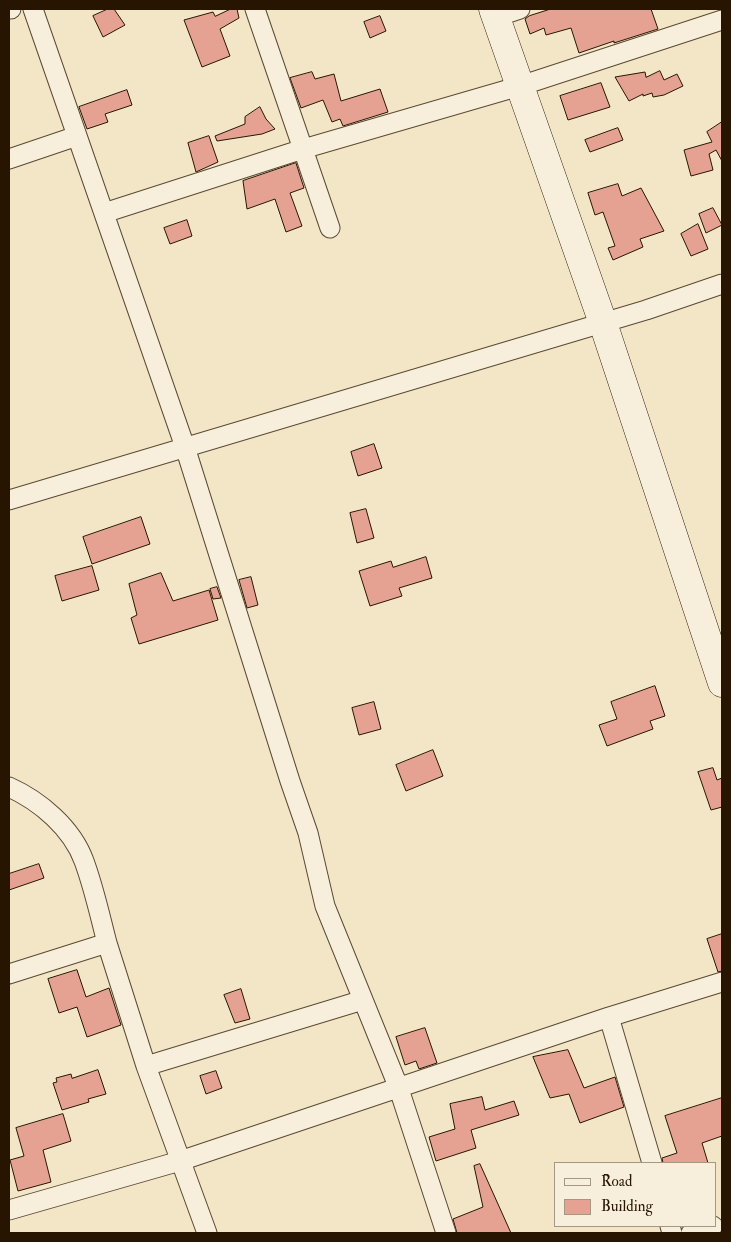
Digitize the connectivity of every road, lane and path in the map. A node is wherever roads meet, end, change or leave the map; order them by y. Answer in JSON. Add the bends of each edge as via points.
{"nodes":[{"id":1,"x":33,"y":9,"type":"edge"},
{"id":2,"x":255,"y":9,"type":"edge"},
{"id":3,"x":503,"y":11,"type":"edge"},
{"id":4,"x":722,"y":20,"type":"edge"},
{"id":5,"x":520,"y":86,"type":"junction"},
{"id":6,"x":77,"y":136,"type":"junction"},
{"id":7,"x":303,"y":149,"type":"junction"},
{"id":8,"x":9,"y":158,"type":"edge"},
{"id":9,"x":104,"y":213,"type":"junction"},
{"id":10,"x":330,"y":228,"type":"dead end"},
{"id":11,"x":722,"y":284,"type":"edge"},
{"id":12,"x":603,"y":322,"type":"junction"},
{"id":13,"x":185,"y":447,"type":"junction"},
{"id":14,"x":9,"y":500,"type":"edge"},
{"id":15,"x":722,"y":683,"type":"edge"},
{"id":16,"x":9,"y":787,"type":"edge"},
{"id":17,"x":108,"y":943,"type":"junction"},
{"id":18,"x":9,"y":974,"type":"edge"},
{"id":19,"x":722,"y":982,"type":"edge"},
{"id":20,"x":363,"y":1000,"type":"junction"},
{"id":21,"x":609,"y":1017,"type":"junction"},
{"id":22,"x":146,"y":1066,"type":"junction"},
{"id":23,"x":398,"y":1086,"type":"junction"},
{"id":24,"x":180,"y":1161,"type":"junction"},
{"id":25,"x":652,"y":1162,"type":"edge"},
{"id":26,"x":9,"y":1210,"type":"edge"},
{"id":27,"x":708,"y":1227,"type":"edge"},
{"id":28,"x":207,"y":1233,"type":"edge"},
{"id":29,"x":446,"y":1233,"type":"edge"},
{"id":30,"x":691,"y":1233,"type":"edge"}],
"edges":[{"from":1,"to":6,"type":"street"},
{"from":2,"to":7,"type":"street"},
{"from":3,"to":5,"type":"street"},
{"from":4,"to":5,"type":"street"},
{"from":5,"to":7,"type":"street"},
{"from":5,"to":12,"type":"street"},
{"from":6,"to":8,"type":"street"},
{"from":6,"to":9,"type":"street"},
{"from":7,"to":9,"type":"street"},
{"from":7,"to":10,"type":"street"},
{"from":9,"to":13,"type":"street"},
{"from":11,"to":12,"type":"street"},
{"from":12,"to":13,"type":"street"},
{"from":12,"to":15,"type":"street"},
{"from":13,"to":14,"type":"street"},
{"from":13,"to":20,"type":"street","via":[[308,833],[325,906]]},
{"from":16,"to":17,"type":"street","via":[[28,796],[62,826],[76,845],[84,861]]},
{"from":17,"to":18,"type":"street"},
{"from":17,"to":22,"type":"street"},
{"from":19,"to":21,"type":"street"},
{"from":20,"to":22,"type":"street"},
{"from":20,"to":23,"type":"street"},
{"from":21,"to":23,"type":"street"},
{"from":21,"to":25,"type":"street"},
{"from":22,"to":24,"type":"street"},
{"from":23,"to":24,"type":"street"},
{"from":23,"to":29,"type":"street"},
{"from":24,"to":26,"type":"street"},
{"from":24,"to":28,"type":"street"},
{"from":27,"to":30,"type":"street"}]}
